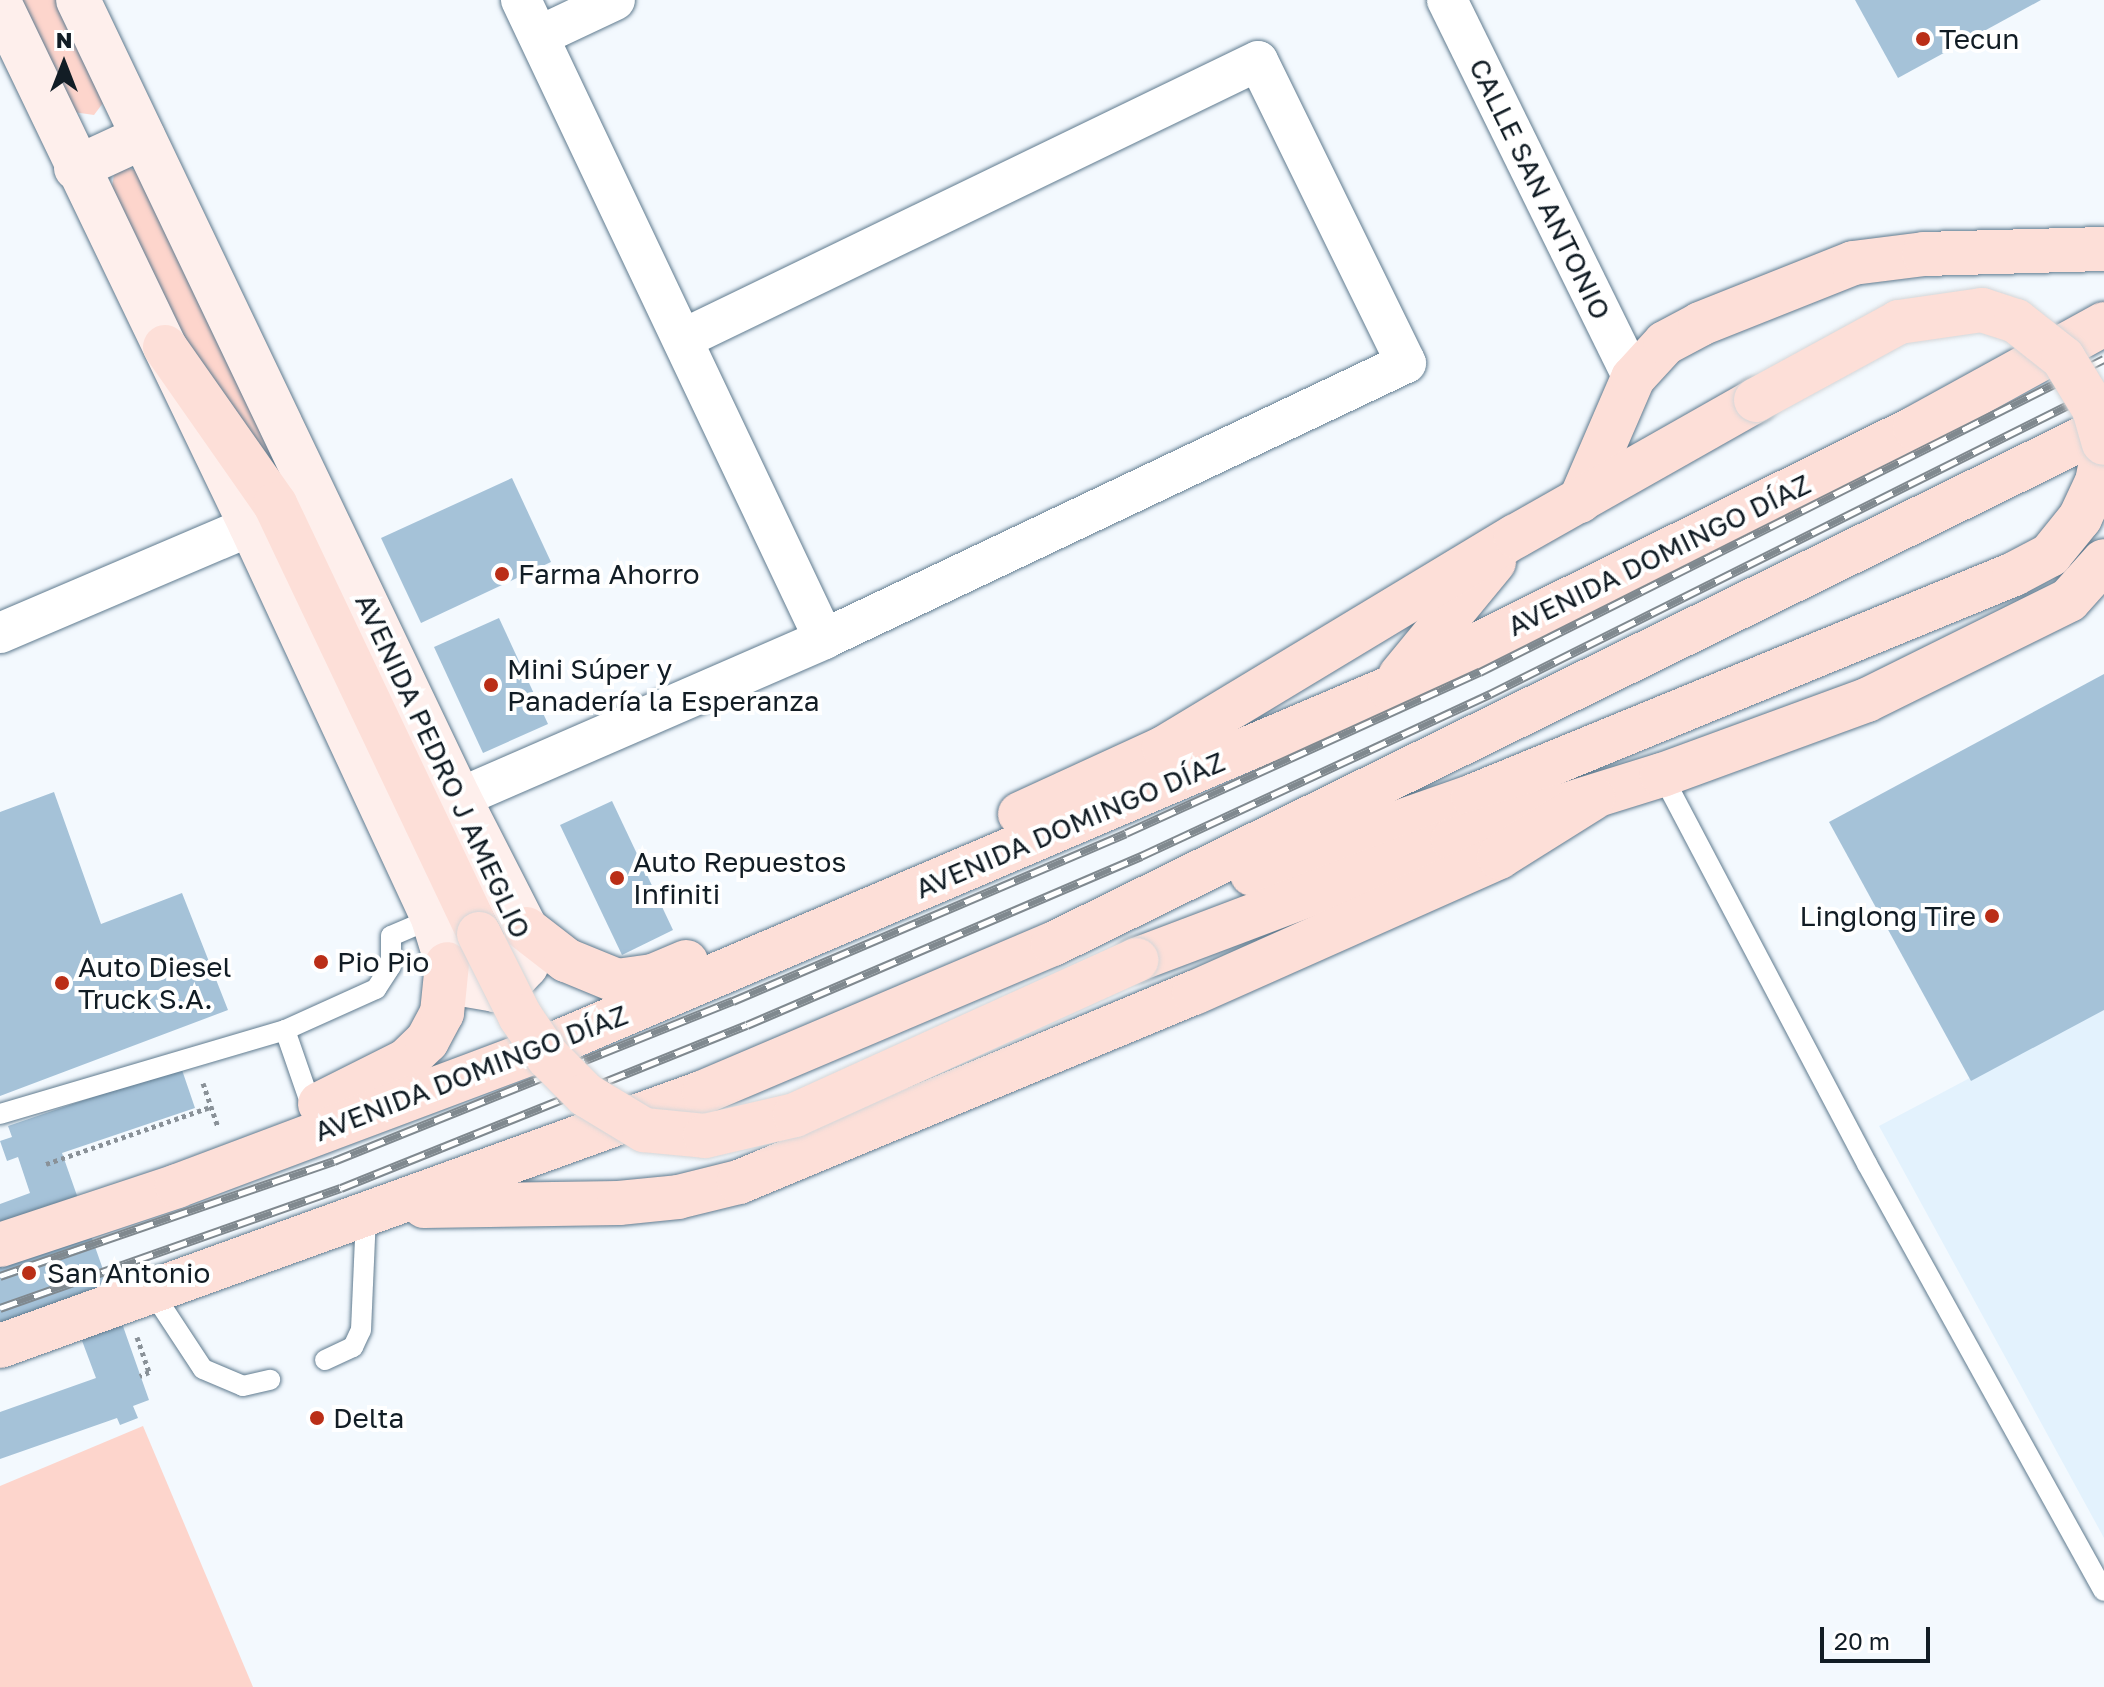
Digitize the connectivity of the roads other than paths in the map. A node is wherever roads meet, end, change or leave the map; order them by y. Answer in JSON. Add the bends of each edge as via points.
{"nodes":[{"id":1,"x":78,"y":0,"type":"edge"},
{"id":2,"x":521,"y":0,"type":"edge"},
{"id":3,"x":615,"y":0,"type":"edge"},
{"id":4,"x":1447,"y":0,"type":"edge"},
{"id":5,"x":0,"y":4,"type":"edge"},
{"id":6,"x":539,"y":36,"type":"junction"},
{"id":7,"x":143,"y":137,"type":"junction"},
{"id":8,"x":76,"y":168,"type":"junction"},
{"id":9,"x":2104,"y":249,"type":"edge"},
{"id":10,"x":2104,"y":324,"type":"edge"},
{"id":11,"x":685,"y":338,"type":"junction"},
{"id":12,"x":165,"y":347,"type":"junction"},
{"id":13,"x":1633,"y":378,"type":"junction"},
{"id":14,"x":2104,"y":428,"type":"edge"},
{"id":15,"x":2104,"y":445,"type":"edge"},
{"id":16,"x":1580,"y":501,"type":"junction"},
{"id":17,"x":251,"y":526,"type":"junction"},
{"id":18,"x":1516,"y":536,"type":"junction"},
{"id":19,"x":2104,"y":561,"type":"edge"},
{"id":20,"x":0,"y":633,"type":"edge"},
{"id":21,"x":824,"y":639,"type":"junction"},
{"id":22,"x":1390,"y":688,"type":"junction"},
{"id":23,"x":1662,"y":775,"type":"junction"},
{"id":24,"x":459,"y":798,"type":"junction"},
{"id":25,"x":1593,"y":798,"type":"junction"},
{"id":26,"x":433,"y":918,"type":"junction"},
{"id":27,"x":526,"y":929,"type":"junction"},
{"id":28,"x":1053,"y":944,"type":"junction"},
{"id":29,"x":447,"y":964,"type":"junction"},
{"id":30,"x":285,"y":1030,"type":"junction"},
{"id":31,"x":312,"y":1108,"type":"junction"},
{"id":32,"x":0,"y":1114,"type":"edge"},
{"id":33,"x":177,"y":1186,"type":"junction"},
{"id":34,"x":378,"y":1211,"type":"junction"},
{"id":35,"x":0,"y":1245,"type":"edge"},
{"id":36,"x":153,"y":1293,"type":"junction"},
{"id":37,"x":0,"y":1346,"type":"edge"},
{"id":38,"x":325,"y":1360,"type":"dead end"},
{"id":39,"x":270,"y":1380,"type":"dead end"},
{"id":40,"x":2104,"y":1591,"type":"edge"}],
"edges":[{"from":1,"to":7,"type":"street","name":"AVENIDA PEDRO J AMEGLIO"},
{"from":2,"to":6,"type":"street"},
{"from":3,"to":6,"type":"street"},
{"from":4,"to":13,"type":"street","name":"CALLE SAN ANTONIO"},
{"from":5,"to":8,"type":"street"},
{"from":6,"to":11,"type":"street"},
{"from":7,"to":8,"type":"street"},
{"from":7,"to":24,"type":"street","name":"AVENIDA PEDRO J AMEGLIO"},
{"from":8,"to":12,"type":"street"},
{"from":9,"to":13,"type":"main road","via":[[1924,254],[1853,263],[1700,324],[1665,343]]},
{"from":10,"to":22,"type":"main road","name":"AVENIDA DOMINGO DÍAZ","via":[[1915,428]]},
{"from":11,"to":21,"type":"street"},
{"from":11,"to":21,"type":"street","via":[[1258,61],[1406,363]]},
{"from":12,"to":17,"type":"street"},
{"from":12,"to":25,"type":"main road","bridge":true,"via":[[275,504],[520,1016],[548,1057],[586,1095],[644,1130],[705,1136],[795,1115],[1136,960],[1453,840]]},
{"from":13,"to":16,"type":"main road"},
{"from":14,"to":28,"type":"main road"},
{"from":15,"to":16,"type":"main road","bridge":true,"via":[[2094,409],[2063,358],[2016,321],[1982,310],[1899,322]]},
{"from":15,"to":28,"type":"main road","via":[[2080,518],[2050,555],[1473,796]]},
{"from":16,"to":18,"type":"main road"},
{"from":17,"to":20,"type":"street"},
{"from":17,"to":26,"type":"street"},
{"from":18,"to":22,"type":"main road"},
{"from":18,"to":27,"type":"main road","via":[[1164,748],[653,976],[617,981],[589,972]]},
{"from":19,"to":23,"type":"main road","via":[[2069,600],[1867,700]]},
{"from":21,"to":24,"type":"street"},
{"from":22,"to":33,"type":"main road","name":"AVENIDA DOMINGO DÍAZ","via":[[542,1049]]},
{"from":23,"to":25,"type":"main road"},
{"from":23,"to":40,"type":"lane","via":[[1867,1164]]},
{"from":24,"to":27,"type":"street","name":"AVENIDA PEDRO J AMEGLIO"},
{"from":25,"to":34,"type":"main road","via":[[1485,863],[1194,993],[739,1182],[678,1197],[619,1203]]},
{"from":26,"to":29,"type":"street"},
{"from":26,"to":30,"type":"lane","via":[[391,936],[391,966],[376,989]]},
{"from":27,"to":29,"type":"street","name":"AVENIDA PEDRO J AMEGLIO","via":[[526,966],[509,984],[495,990],[467,985]]},
{"from":28,"to":34,"type":"main road","via":[[704,1092]]},
{"from":29,"to":31,"type":"main road","via":[[442,1013],[427,1041],[406,1061]]},
{"from":30,"to":31,"type":"lane"},
{"from":30,"to":32,"type":"lane"},
{"from":31,"to":33,"type":"main road","via":[[259,1128]]},
{"from":33,"to":35,"type":"main road","name":"AVENIDA DOMINGO DÍAZ"},
{"from":34,"to":36,"type":"main road"},
{"from":34,"to":38,"type":"lane","via":[[361,1330],[353,1347]]},
{"from":36,"to":37,"type":"main road"},
{"from":36,"to":39,"type":"lane","via":[[203,1369],[243,1386]]}]}
